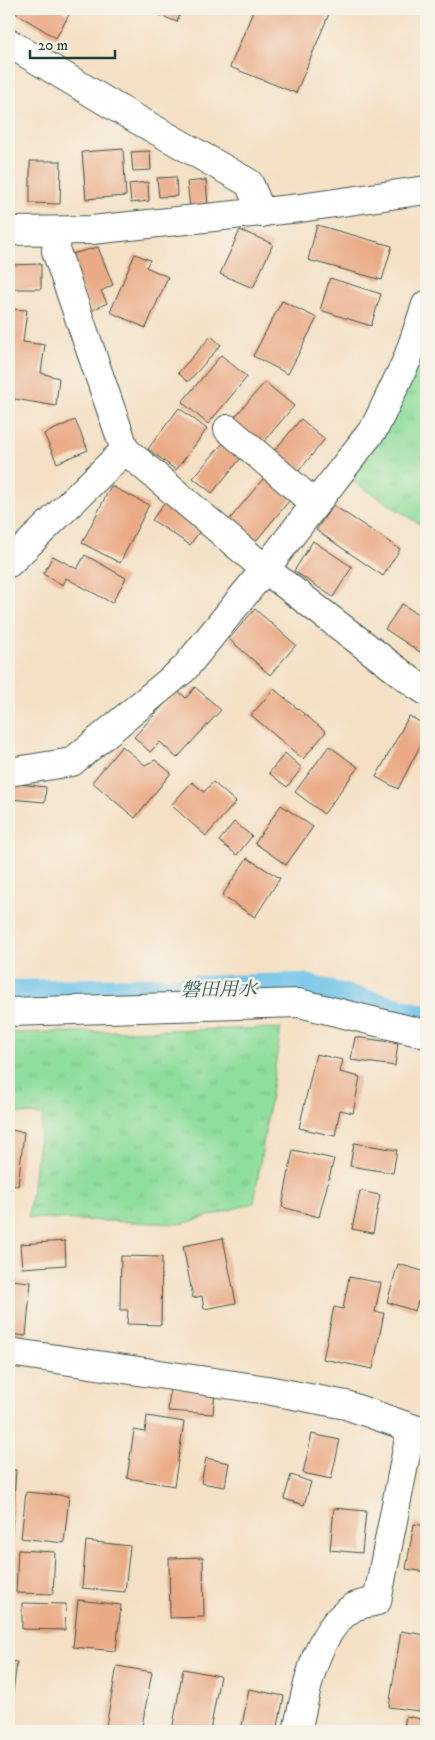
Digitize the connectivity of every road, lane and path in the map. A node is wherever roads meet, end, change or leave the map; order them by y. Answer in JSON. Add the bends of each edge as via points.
{"nodes":[{"id":1,"x":9,"y":43,"type":"edge"},
{"id":2,"x":426,"y":190,"type":"edge"},
{"id":3,"x":262,"y":213,"type":"junction"},
{"id":4,"x":57,"y":230,"type":"junction"},
{"id":5,"x":9,"y":231,"type":"edge"},
{"id":6,"x":426,"y":306,"type":"edge"},
{"id":7,"x":228,"y":429,"type":"dead end"},
{"id":8,"x":126,"y":450,"type":"junction"},
{"id":9,"x":315,"y":504,"type":"junction"},
{"id":10,"x":9,"y":563,"type":"edge"},
{"id":11,"x":265,"y":569,"type":"junction"},
{"id":12,"x":426,"y":691,"type":"edge"},
{"id":13,"x":9,"y":772,"type":"edge"},
{"id":14,"x":9,"y":1012,"type":"edge"},
{"id":15,"x":426,"y":1034,"type":"edge"},
{"id":16,"x":9,"y":1352,"type":"edge"},
{"id":17,"x":422,"y":1430,"type":"edge"},
{"id":18,"x":297,"y":1731,"type":"edge"}],
"edges":[{"from":1,"to":3,"type":"street","via":[[249,183]]},
{"from":2,"to":3,"type":"street"},
{"from":3,"to":4,"type":"street","via":[[92,230]]},
{"from":4,"to":5,"type":"street"},
{"from":4,"to":8,"type":"street","via":[[56,251]]},
{"from":6,"to":9,"type":"street","via":[[407,360],[375,427]]},
{"from":7,"to":9,"type":"street"},
{"from":8,"to":10,"type":"street"},
{"from":8,"to":11,"type":"street"},
{"from":9,"to":11,"type":"street"},
{"from":11,"to":12,"type":"street"},
{"from":11,"to":13,"type":"street","via":[[184,669],[72,762]]},
{"from":14,"to":15,"type":"street","via":[[300,1003]]},
{"from":16,"to":17,"type":"street","via":[[346,1405]]},
{"from":17,"to":18,"type":"street","via":[[377,1601],[355,1606],[333,1625],[316,1657]]}]}
